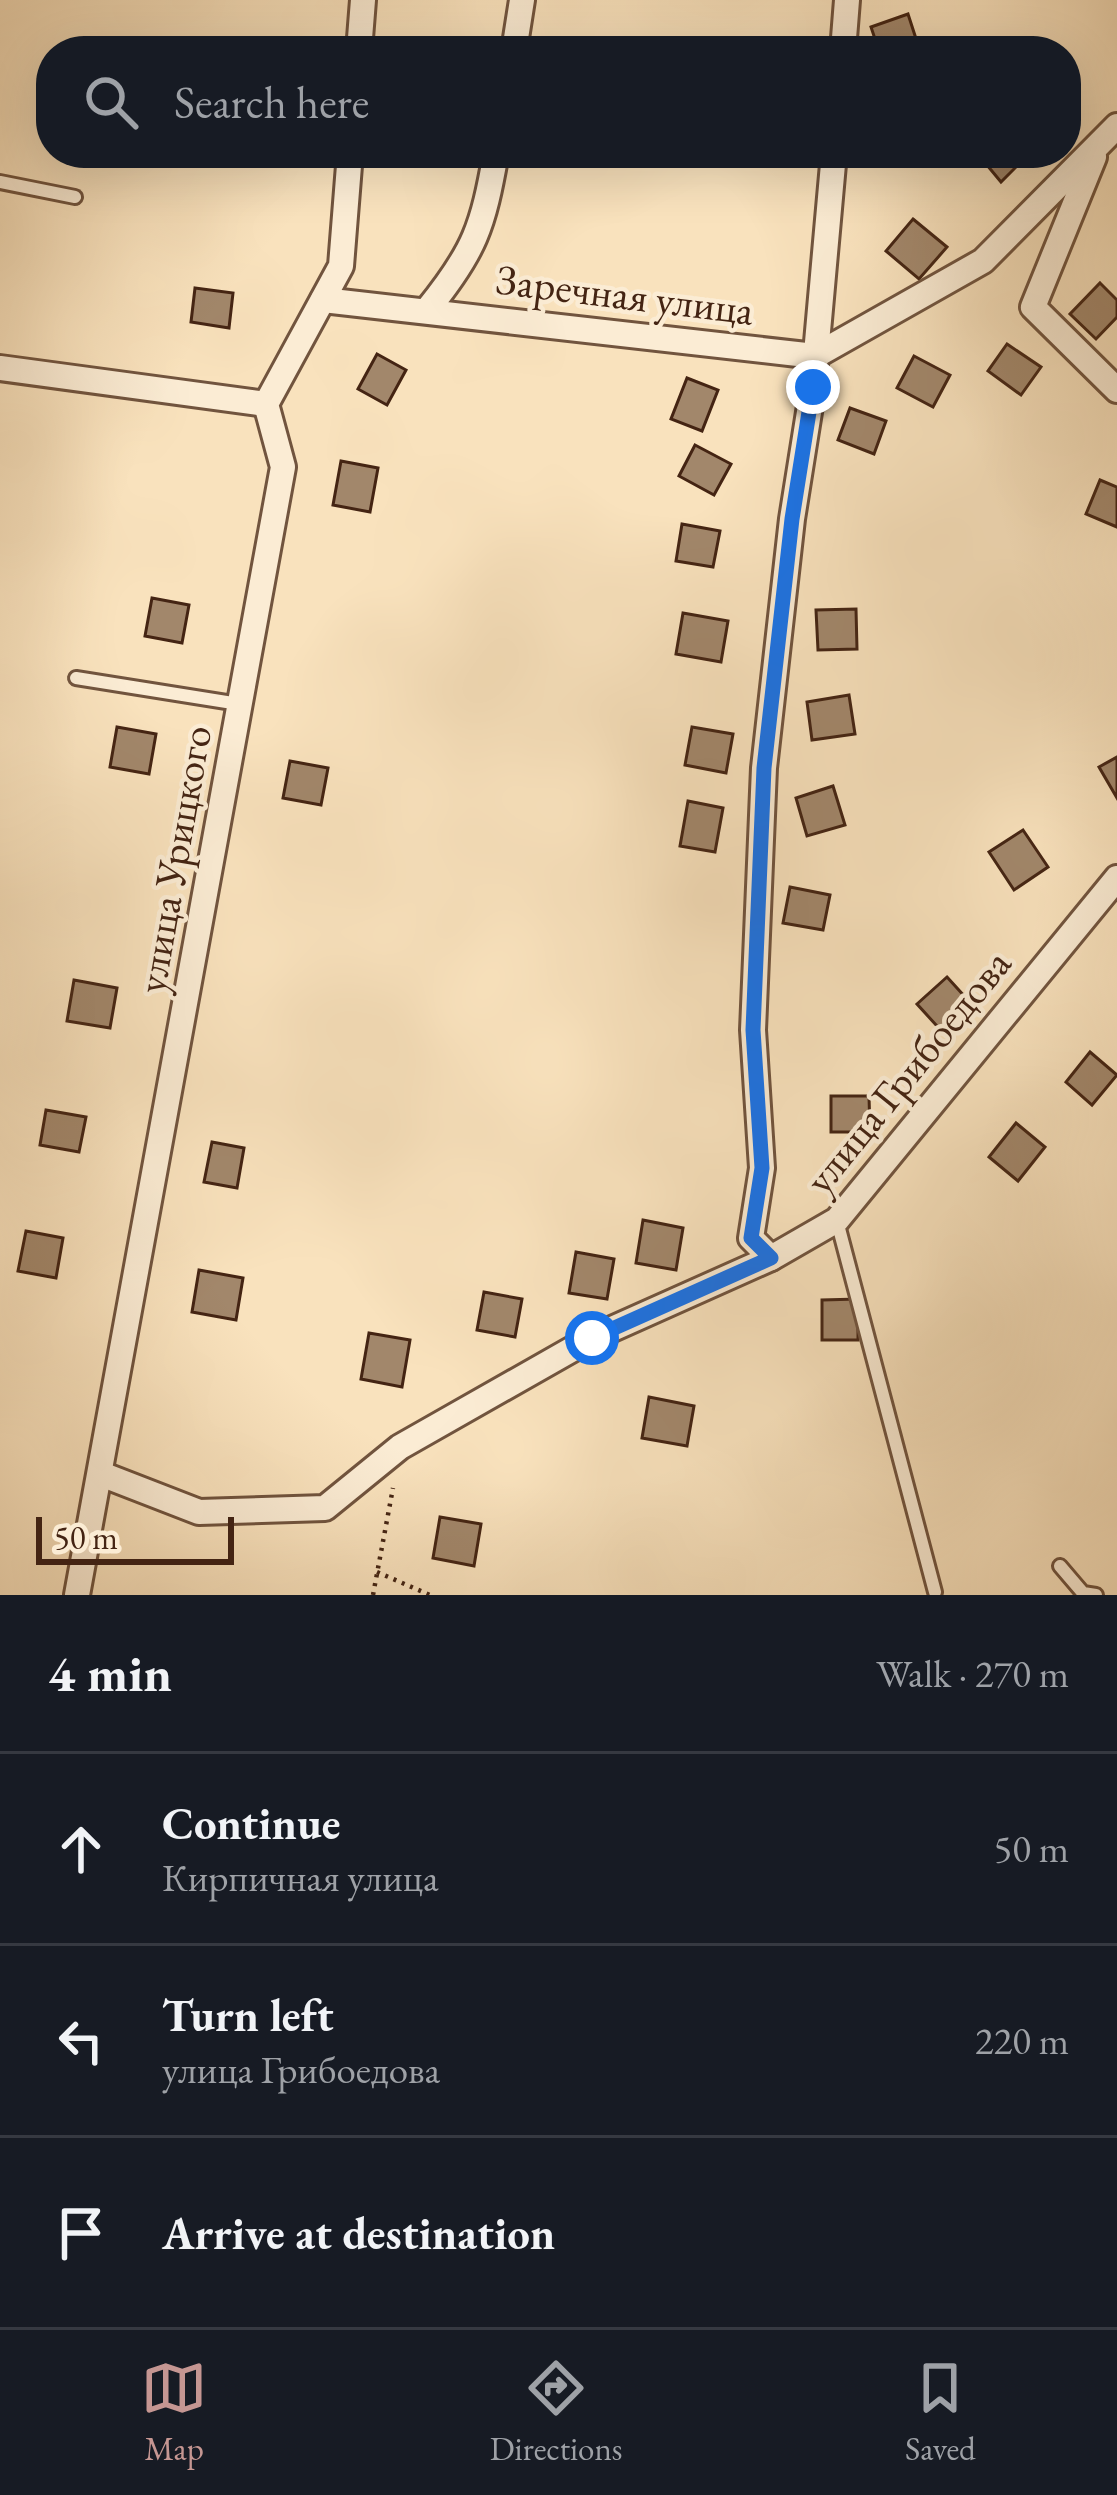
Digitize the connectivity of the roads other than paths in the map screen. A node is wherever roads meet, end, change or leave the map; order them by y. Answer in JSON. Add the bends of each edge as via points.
{"nodes":[{"id":1,"x":363,"y":0,"type":"edge"},
{"id":2,"x":522,"y":0,"type":"edge"},
{"id":3,"x":847,"y":0,"type":"edge"},
{"id":4,"x":359,"y":36,"type":"edge"},
{"id":5,"x":516,"y":36,"type":"edge"},
{"id":6,"x":844,"y":36,"type":"edge"},
{"id":7,"x":1108,"y":135,"type":"edge"},
{"id":8,"x":1081,"y":162,"type":"edge"},
{"id":9,"x":349,"y":168,"type":"edge"},
{"id":10,"x":493,"y":168,"type":"edge"},
{"id":11,"x":833,"y":168,"type":"edge"},
{"id":12,"x":1075,"y":168,"type":"edge"},
{"id":13,"x":0,"y":182,"type":"edge"},
{"id":14,"x":74,"y":197,"type":"dead end"},
{"id":15,"x":322,"y":300,"type":"junction"},
{"id":16,"x":427,"y":310,"type":"junction"},
{"id":17,"x":815,"y":356,"type":"junction"},
{"id":18,"x":0,"y":368,"type":"edge"},
{"id":19,"x":1117,"y":390,"type":"edge"},
{"id":20,"x":266,"y":404,"type":"junction"},
{"id":21,"x":76,"y":679,"type":"dead end"},
{"id":22,"x":241,"y":704,"type":"junction"},
{"id":23,"x":1117,"y":878,"type":"edge"},
{"id":24,"x":837,"y":1220,"type":"junction"},
{"id":25,"x":771,"y":1258,"type":"junction"},
{"id":26,"x":101,"y":1474,"type":"junction"},
{"id":27,"x":1060,"y":1566,"type":"dead end"},
{"id":28,"x":935,"y":1592,"type":"dead end"},
{"id":29,"x":77,"y":1595,"type":"edge"},
{"id":30,"x":1096,"y":1595,"type":"edge"}],
"edges":[{"from":1,"to":4,"type":"street"},
{"from":2,"to":5,"type":"street"},
{"from":3,"to":6,"type":"street"},
{"from":7,"to":8,"type":"street"},
{"from":7,"to":19,"type":"street","via":[[1034,307]]},
{"from":9,"to":15,"type":"street","via":[[341,266]]},
{"from":10,"to":16,"type":"street","name":"Заречная улица","via":[[483,227]]},
{"from":11,"to":17,"type":"street","name":"улица Грибоедова"},
{"from":12,"to":17,"type":"street","via":[[983,261]]},
{"from":13,"to":14,"type":"lane"},
{"from":15,"to":16,"type":"street","name":"Заречная улица"},
{"from":15,"to":20,"type":"street"},
{"from":16,"to":17,"type":"street","name":"Заречная улица"},
{"from":17,"to":25,"type":"street","name":"улица Грибоедова","via":[[764,768],[753,1030],[762,1168],[751,1238]]},
{"from":18,"to":20,"type":"street"},
{"from":20,"to":22,"type":"street","name":"улица Урицкого","via":[[283,467]]},
{"from":21,"to":22,"type":"lane"},
{"from":22,"to":26,"type":"street","name":"улица Урицкого"},
{"from":23,"to":24,"type":"street","name":"улица Грибоедова"},
{"from":24,"to":25,"type":"street","name":"улица Грибоедова"},
{"from":24,"to":28,"type":"lane"},
{"from":25,"to":26,"type":"street","via":[[592,1338],[400,1447],[325,1508],[199,1512]]},
{"from":26,"to":29,"type":"street","name":"улица Урицкого"},
{"from":27,"to":30,"type":"lane","via":[[1083,1593]]}]}
